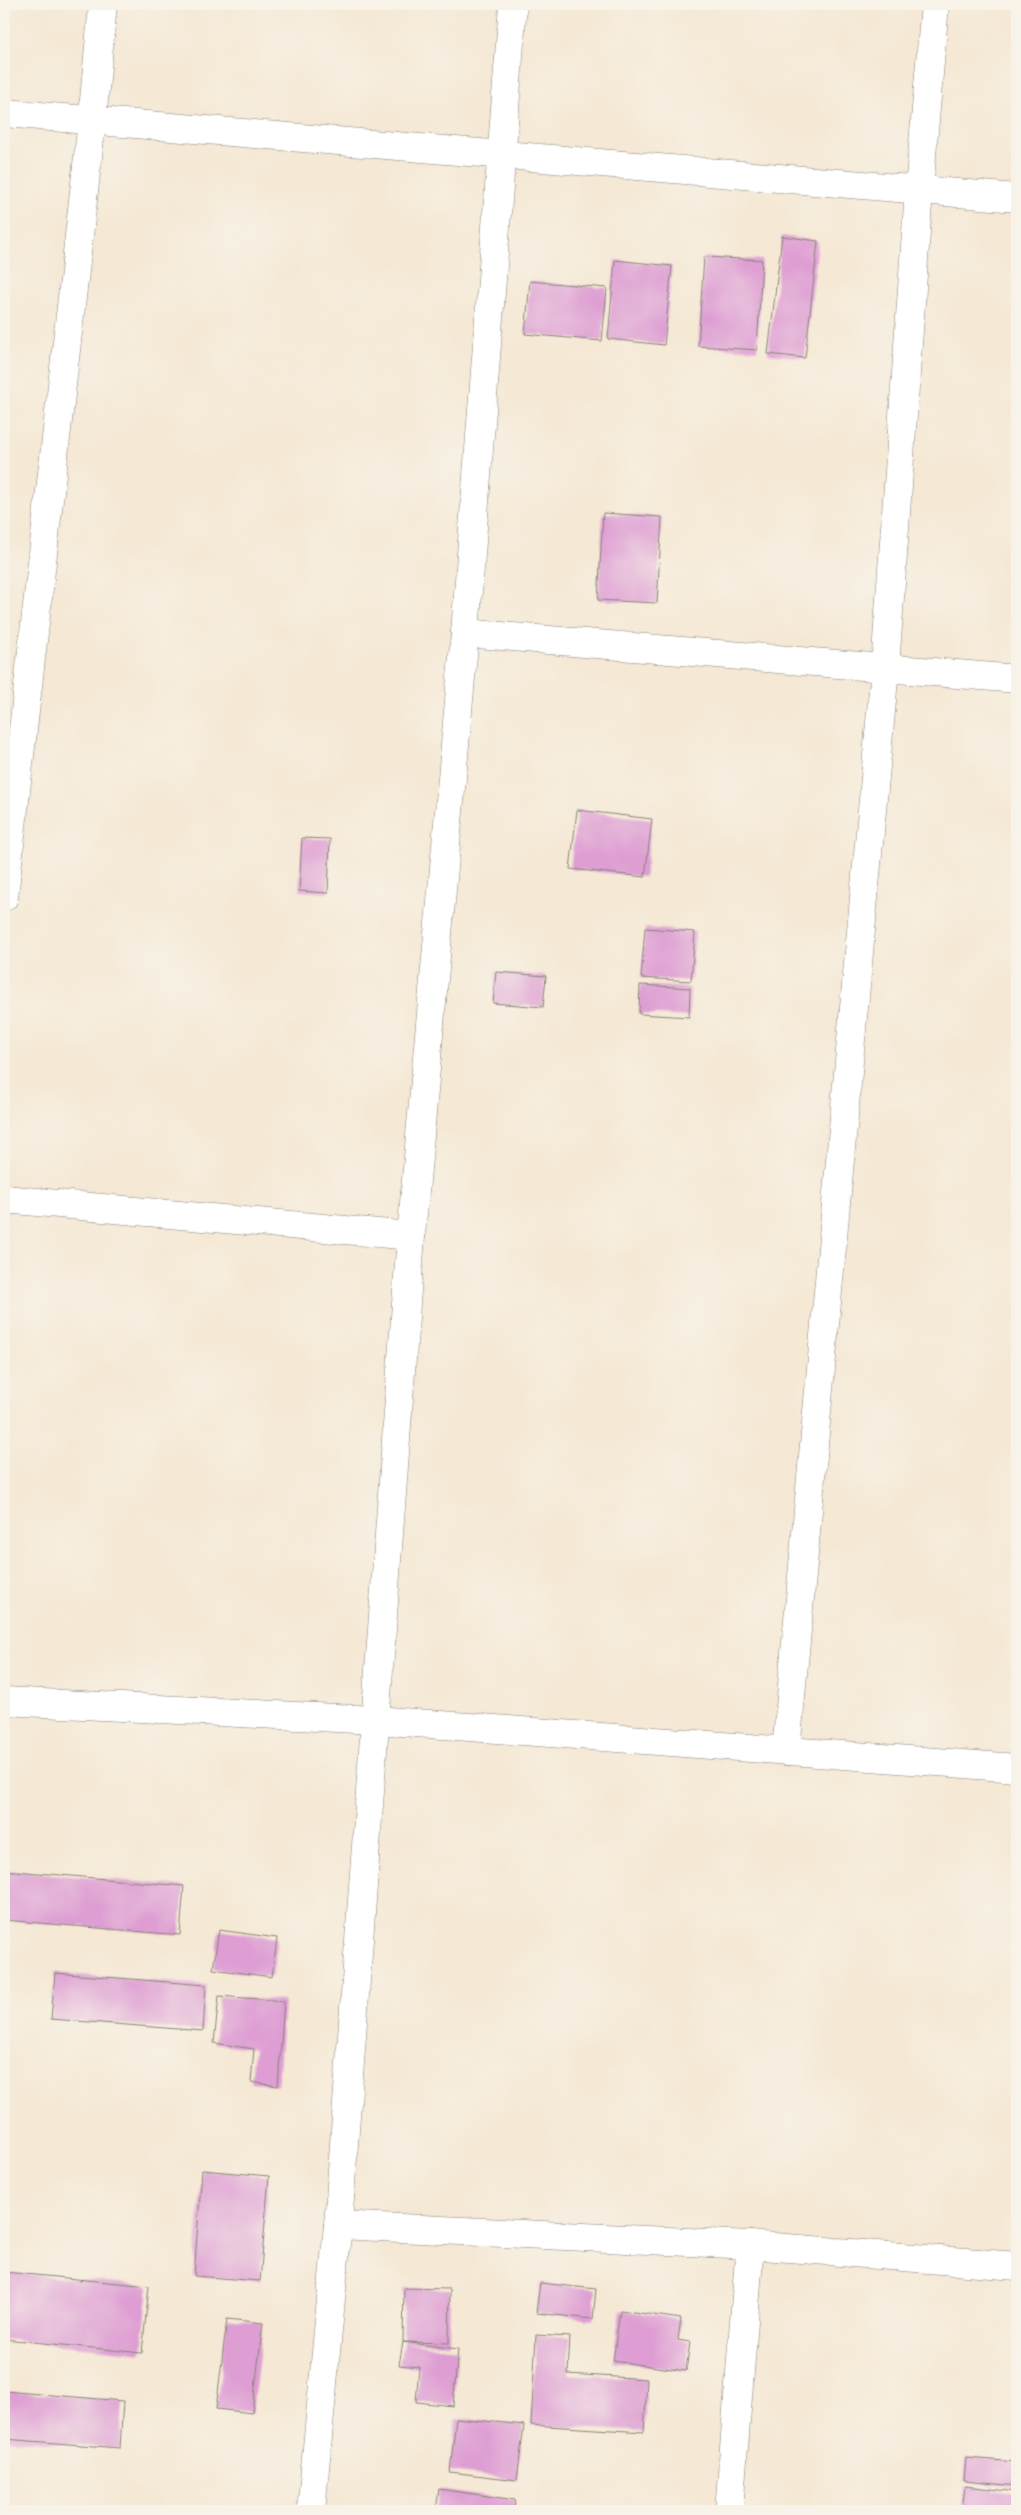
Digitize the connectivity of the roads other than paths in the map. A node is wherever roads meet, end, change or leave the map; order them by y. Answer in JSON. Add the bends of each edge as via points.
{"nodes":[{"id":1,"x":103,"y":4,"type":"edge"},
{"id":2,"x":513,"y":4,"type":"edge"},
{"id":3,"x":935,"y":4,"type":"edge"},
{"id":4,"x":4,"y":113,"type":"edge"},
{"id":5,"x":92,"y":121,"type":"junction"},
{"id":6,"x":502,"y":155,"type":"junction"},
{"id":7,"x":918,"y":190,"type":"junction"},
{"id":8,"x":1017,"y":198,"type":"edge"},
{"id":9,"x":465,"y":633,"type":"junction"},
{"id":10,"x":885,"y":668,"type":"junction"},
{"id":11,"x":1017,"y":679,"type":"edge"},
{"id":12,"x":4,"y":897,"type":"edge"},
{"id":13,"x":4,"y":1199,"type":"edge"},
{"id":14,"x":411,"y":1236,"type":"junction"},
{"id":15,"x":4,"y":1701,"type":"edge"},
{"id":16,"x":374,"y":1720,"type":"junction"},
{"id":17,"x":786,"y":1751,"type":"junction"},
{"id":18,"x":1017,"y":1768,"type":"edge"},
{"id":19,"x":338,"y":2225,"type":"junction"},
{"id":20,"x":750,"y":2245,"type":"junction"},
{"id":21,"x":1017,"y":2266,"type":"edge"},
{"id":22,"x":311,"y":2511,"type":"edge"},
{"id":23,"x":729,"y":2511,"type":"edge"}],
"edges":[{"from":1,"to":5,"type":"street"},
{"from":2,"to":6,"type":"street"},
{"from":3,"to":7,"type":"street"},
{"from":4,"to":5,"type":"street"},
{"from":5,"to":6,"type":"street"},
{"from":5,"to":12,"type":"street"},
{"from":6,"to":7,"type":"street"},
{"from":6,"to":9,"type":"street"},
{"from":7,"to":8,"type":"street"},
{"from":7,"to":10,"type":"street"},
{"from":9,"to":10,"type":"street"},
{"from":9,"to":14,"type":"street"},
{"from":10,"to":11,"type":"street"},
{"from":10,"to":17,"type":"street"},
{"from":13,"to":14,"type":"street"},
{"from":14,"to":16,"type":"street"},
{"from":15,"to":16,"type":"street"},
{"from":16,"to":17,"type":"street"},
{"from":16,"to":19,"type":"street"},
{"from":17,"to":18,"type":"street"},
{"from":19,"to":20,"type":"street"},
{"from":19,"to":22,"type":"street"},
{"from":20,"to":21,"type":"street"},
{"from":20,"to":23,"type":"street"}]}
